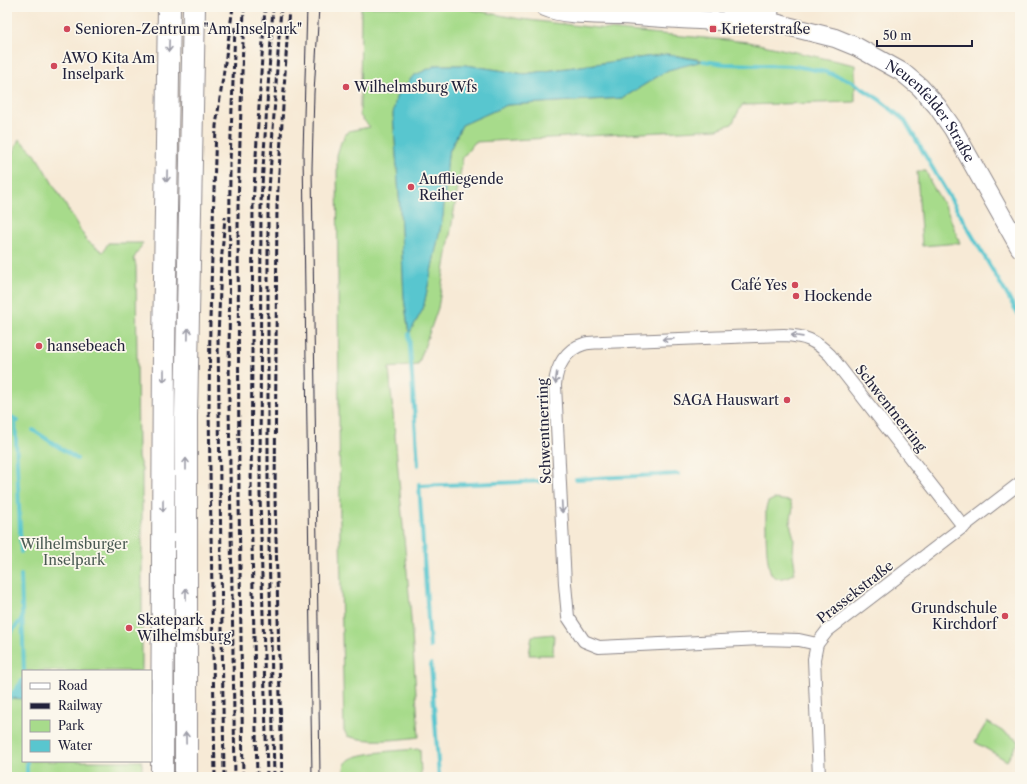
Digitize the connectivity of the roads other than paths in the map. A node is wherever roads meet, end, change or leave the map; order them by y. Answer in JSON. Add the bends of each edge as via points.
{"nodes":[{"id":1,"x":169,"y":7,"type":"edge"},
{"id":2,"x":194,"y":7,"type":"edge"},
{"id":3,"x":545,"y":7,"type":"edge"},
{"id":4,"x":730,"y":7,"type":"edge"},
{"id":5,"x":772,"y":15,"type":"edge"},
{"id":6,"x":1020,"y":248,"type":"edge"},
{"id":7,"x":1020,"y":483,"type":"edge"},
{"id":8,"x":964,"y":527,"type":"junction"},
{"id":9,"x":817,"y":644,"type":"junction"},
{"id":10,"x":162,"y":777,"type":"edge"},
{"id":11,"x":186,"y":777,"type":"edge"},
{"id":12,"x":819,"y":777,"type":"edge"}],
"edges":[{"from":1,"to":10,"type":"highway","one_way":true},
{"from":11,"to":2,"type":"highway","one_way":true,"via":[[186,417]]},
{"from":3,"to":5,"type":"main road","name":"Neuenfelder Straße","via":[[553,11],[583,14],[715,22]]},
{"from":4,"to":5,"type":"main road","name":"Neuenfelder Straße"},
{"from":5,"to":6,"type":"main road","name":"Neuenfelder Straße","via":[[857,47],[902,72],[920,87],[938,106],[953,129]]},
{"from":7,"to":8,"type":"street","name":"Prassekstraße"},
{"from":8,"to":9,"type":"street","name":"Prassekstraße","via":[[827,631]]},
{"from":8,"to":9,"type":"street","name":"Schwentnerring","one_way":true,"via":[[830,355],[812,340],[800,336],[686,338],[586,343],[574,349],[557,370],[556,380],[568,617],[584,641],[599,647],[762,639],[799,640]]},
{"from":9,"to":12,"type":"street","name":"Prassekstraße","via":[[814,659]]}]}
